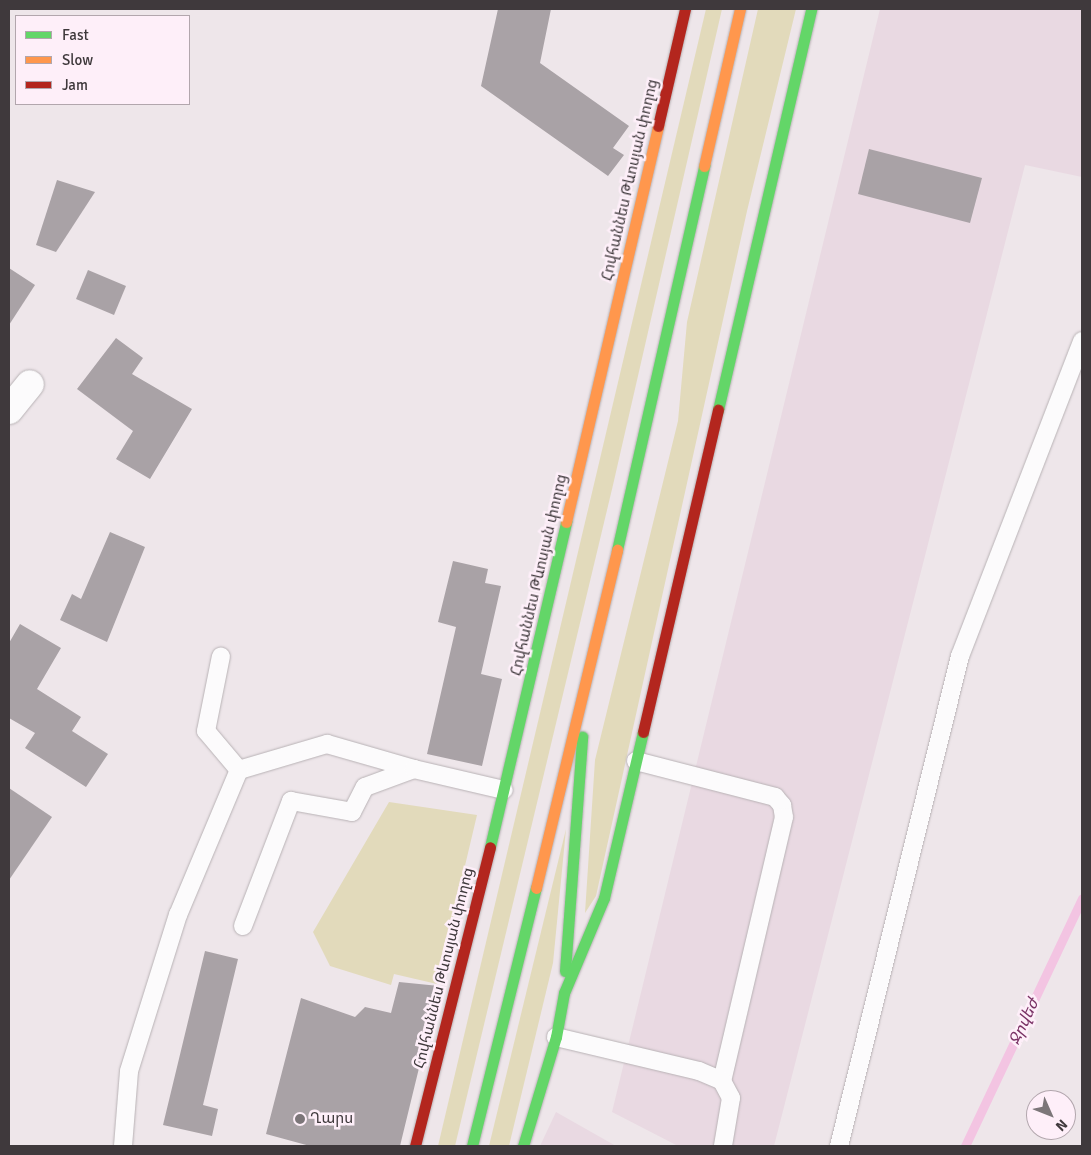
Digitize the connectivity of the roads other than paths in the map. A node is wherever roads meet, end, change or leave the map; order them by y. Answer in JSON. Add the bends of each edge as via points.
{"nodes":[{"id":1,"x":685,"y":9,"type":"edge"},
{"id":2,"x":740,"y":9,"type":"edge"},
{"id":3,"x":811,"y":9,"type":"edge"},
{"id":4,"x":1082,"y":341,"type":"edge"},
{"id":5,"x":30,"y":384,"type":"dead end"},
{"id":6,"x":9,"y":410,"type":"edge"},
{"id":7,"x":221,"y":656,"type":"dead end"},
{"id":8,"x":585,"y":694,"type":"junction"},
{"id":9,"x":636,"y":760,"type":"junction"},
{"id":10,"x":414,"y":769,"type":"junction"},
{"id":11,"x":239,"y":770,"type":"junction"},
{"id":12,"x":504,"y":790,"type":"junction"},
{"id":13,"x":242,"y":926,"type":"dead end"},
{"id":14,"x":564,"y":993,"type":"junction"},
{"id":15,"x":556,"y":1037,"type":"junction"},
{"id":16,"x":722,"y":1081,"type":"junction"},
{"id":17,"x":123,"y":1146,"type":"edge"},
{"id":18,"x":415,"y":1146,"type":"edge"},
{"id":19,"x":472,"y":1146,"type":"edge"},
{"id":20,"x":523,"y":1146,"type":"edge"},
{"id":21,"x":722,"y":1146,"type":"edge"},
{"id":22,"x":839,"y":1146,"type":"edge"}],
"edges":[{"from":1,"to":12,"type":"main road","name":"Հովհաննես Թևոսյան փողոց"},
{"from":2,"to":8,"type":"main road"},
{"from":3,"to":9,"type":"main road"},
{"from":4,"to":22,"type":"lane","via":[[960,656]]},
{"from":5,"to":6,"type":"street"},
{"from":7,"to":11,"type":"lane","via":[[206,731]]},
{"from":8,"to":14,"type":"main road"},
{"from":8,"to":19,"type":"main road"},
{"from":9,"to":14,"type":"main road","via":[[604,898]]},
{"from":9,"to":16,"type":"lane","via":[[775,797],[782,805],[784,817]]},
{"from":10,"to":11,"type":"lane","via":[[327,744]]},
{"from":10,"to":12,"type":"lane"},
{"from":10,"to":13,"type":"lane","via":[[365,786],[352,812],[291,801]]},
{"from":11,"to":17,"type":"lane","via":[[178,915],[129,1071]]},
{"from":12,"to":18,"type":"main road","name":"Հովհաննես Թևոսյան փողոց"},
{"from":14,"to":15,"type":"main road"},
{"from":15,"to":16,"type":"lane","via":[[699,1071]]},
{"from":15,"to":20,"type":"main road"},
{"from":16,"to":21,"type":"lane","via":[[731,1098]]}]}
